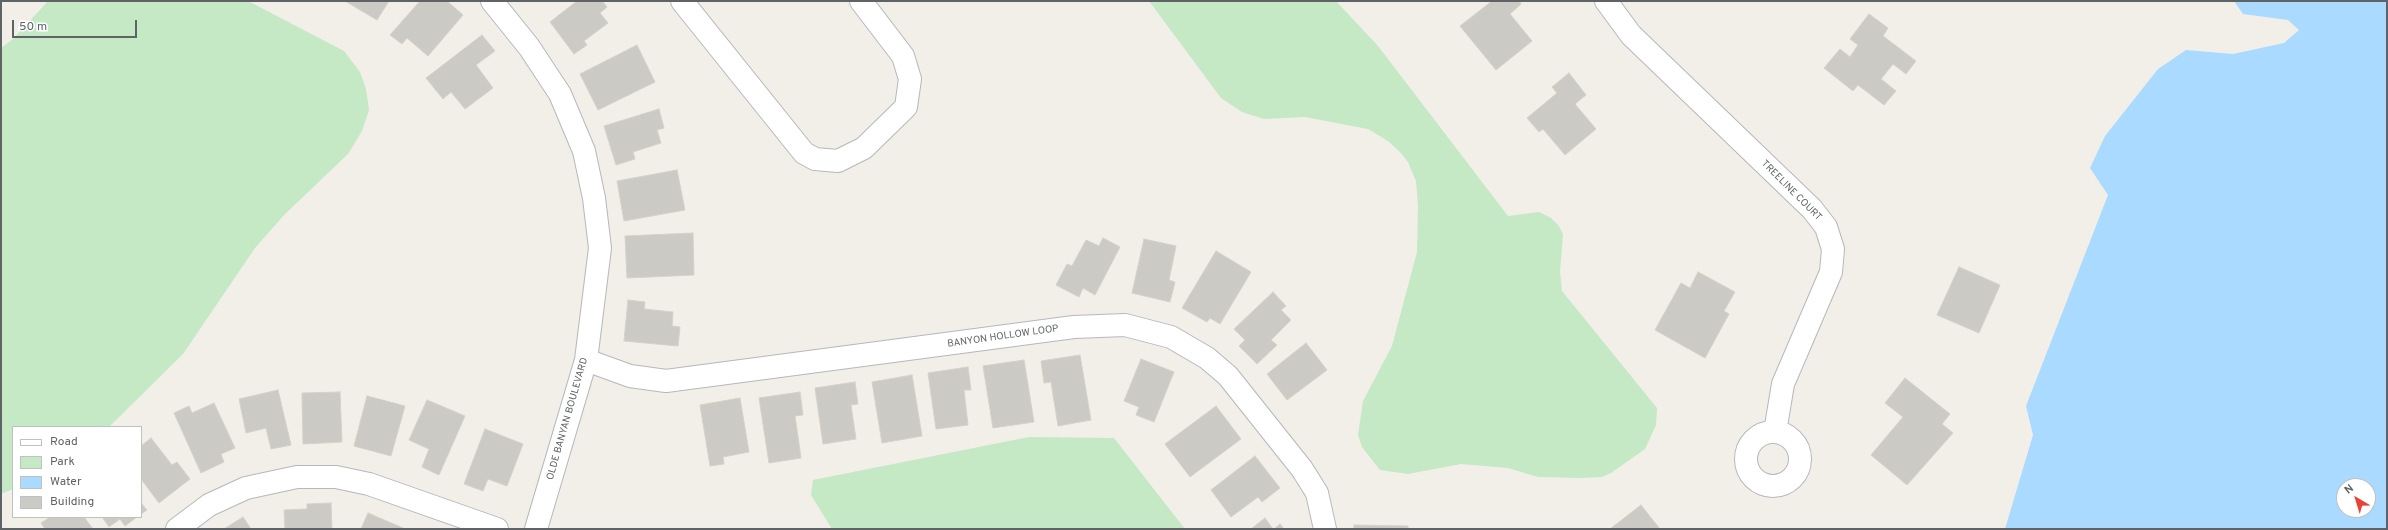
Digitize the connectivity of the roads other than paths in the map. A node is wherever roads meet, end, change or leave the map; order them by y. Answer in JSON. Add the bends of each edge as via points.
{"nodes":[{"id":1,"x":492,"y":1,"type":"edge"},
{"id":2,"x":682,"y":1,"type":"edge"},
{"id":3,"x":861,"y":1,"type":"edge"},
{"id":4,"x":1606,"y":1,"type":"edge"},
{"id":5,"x":586,"y":360,"type":"junction"},
{"id":6,"x":1775,"y":432,"type":"dead end"},
{"id":7,"x":177,"y":529,"type":"edge"},
{"id":8,"x":497,"y":529,"type":"edge"},
{"id":9,"x":536,"y":529,"type":"edge"},
{"id":10,"x":1325,"y":529,"type":"edge"}],
"edges":[{"from":1,"to":5,"type":"street","name":"OLDE BANYAN BOULEVARD","via":[[529,47],[560,94],[584,151],[594,198],[600,248]]},
{"from":2,"to":3,"type":"street","via":[[804,153],[815,159],[838,160],[864,148],[906,107],[910,80],[903,56]]},
{"from":4,"to":6,"type":"street","name":"TREELINE COURT","via":[[1631,35],[1812,209],[1826,227],[1833,250],[1831,272],[1783,384]]},
{"from":5,"to":9,"type":"street","name":"OLDE BANYAN BOULEVARD"},
{"from":5,"to":10,"type":"street","name":"BANYON HOLLOW LOOP","via":[[630,376],[666,381],[1074,327],[1124,325],[1171,337],[1208,358],[1228,376],[1302,469],[1317,493]]},
{"from":7,"to":8,"type":"street","via":[[209,505],[246,488],[297,477],[336,477],[369,484]]}]}
